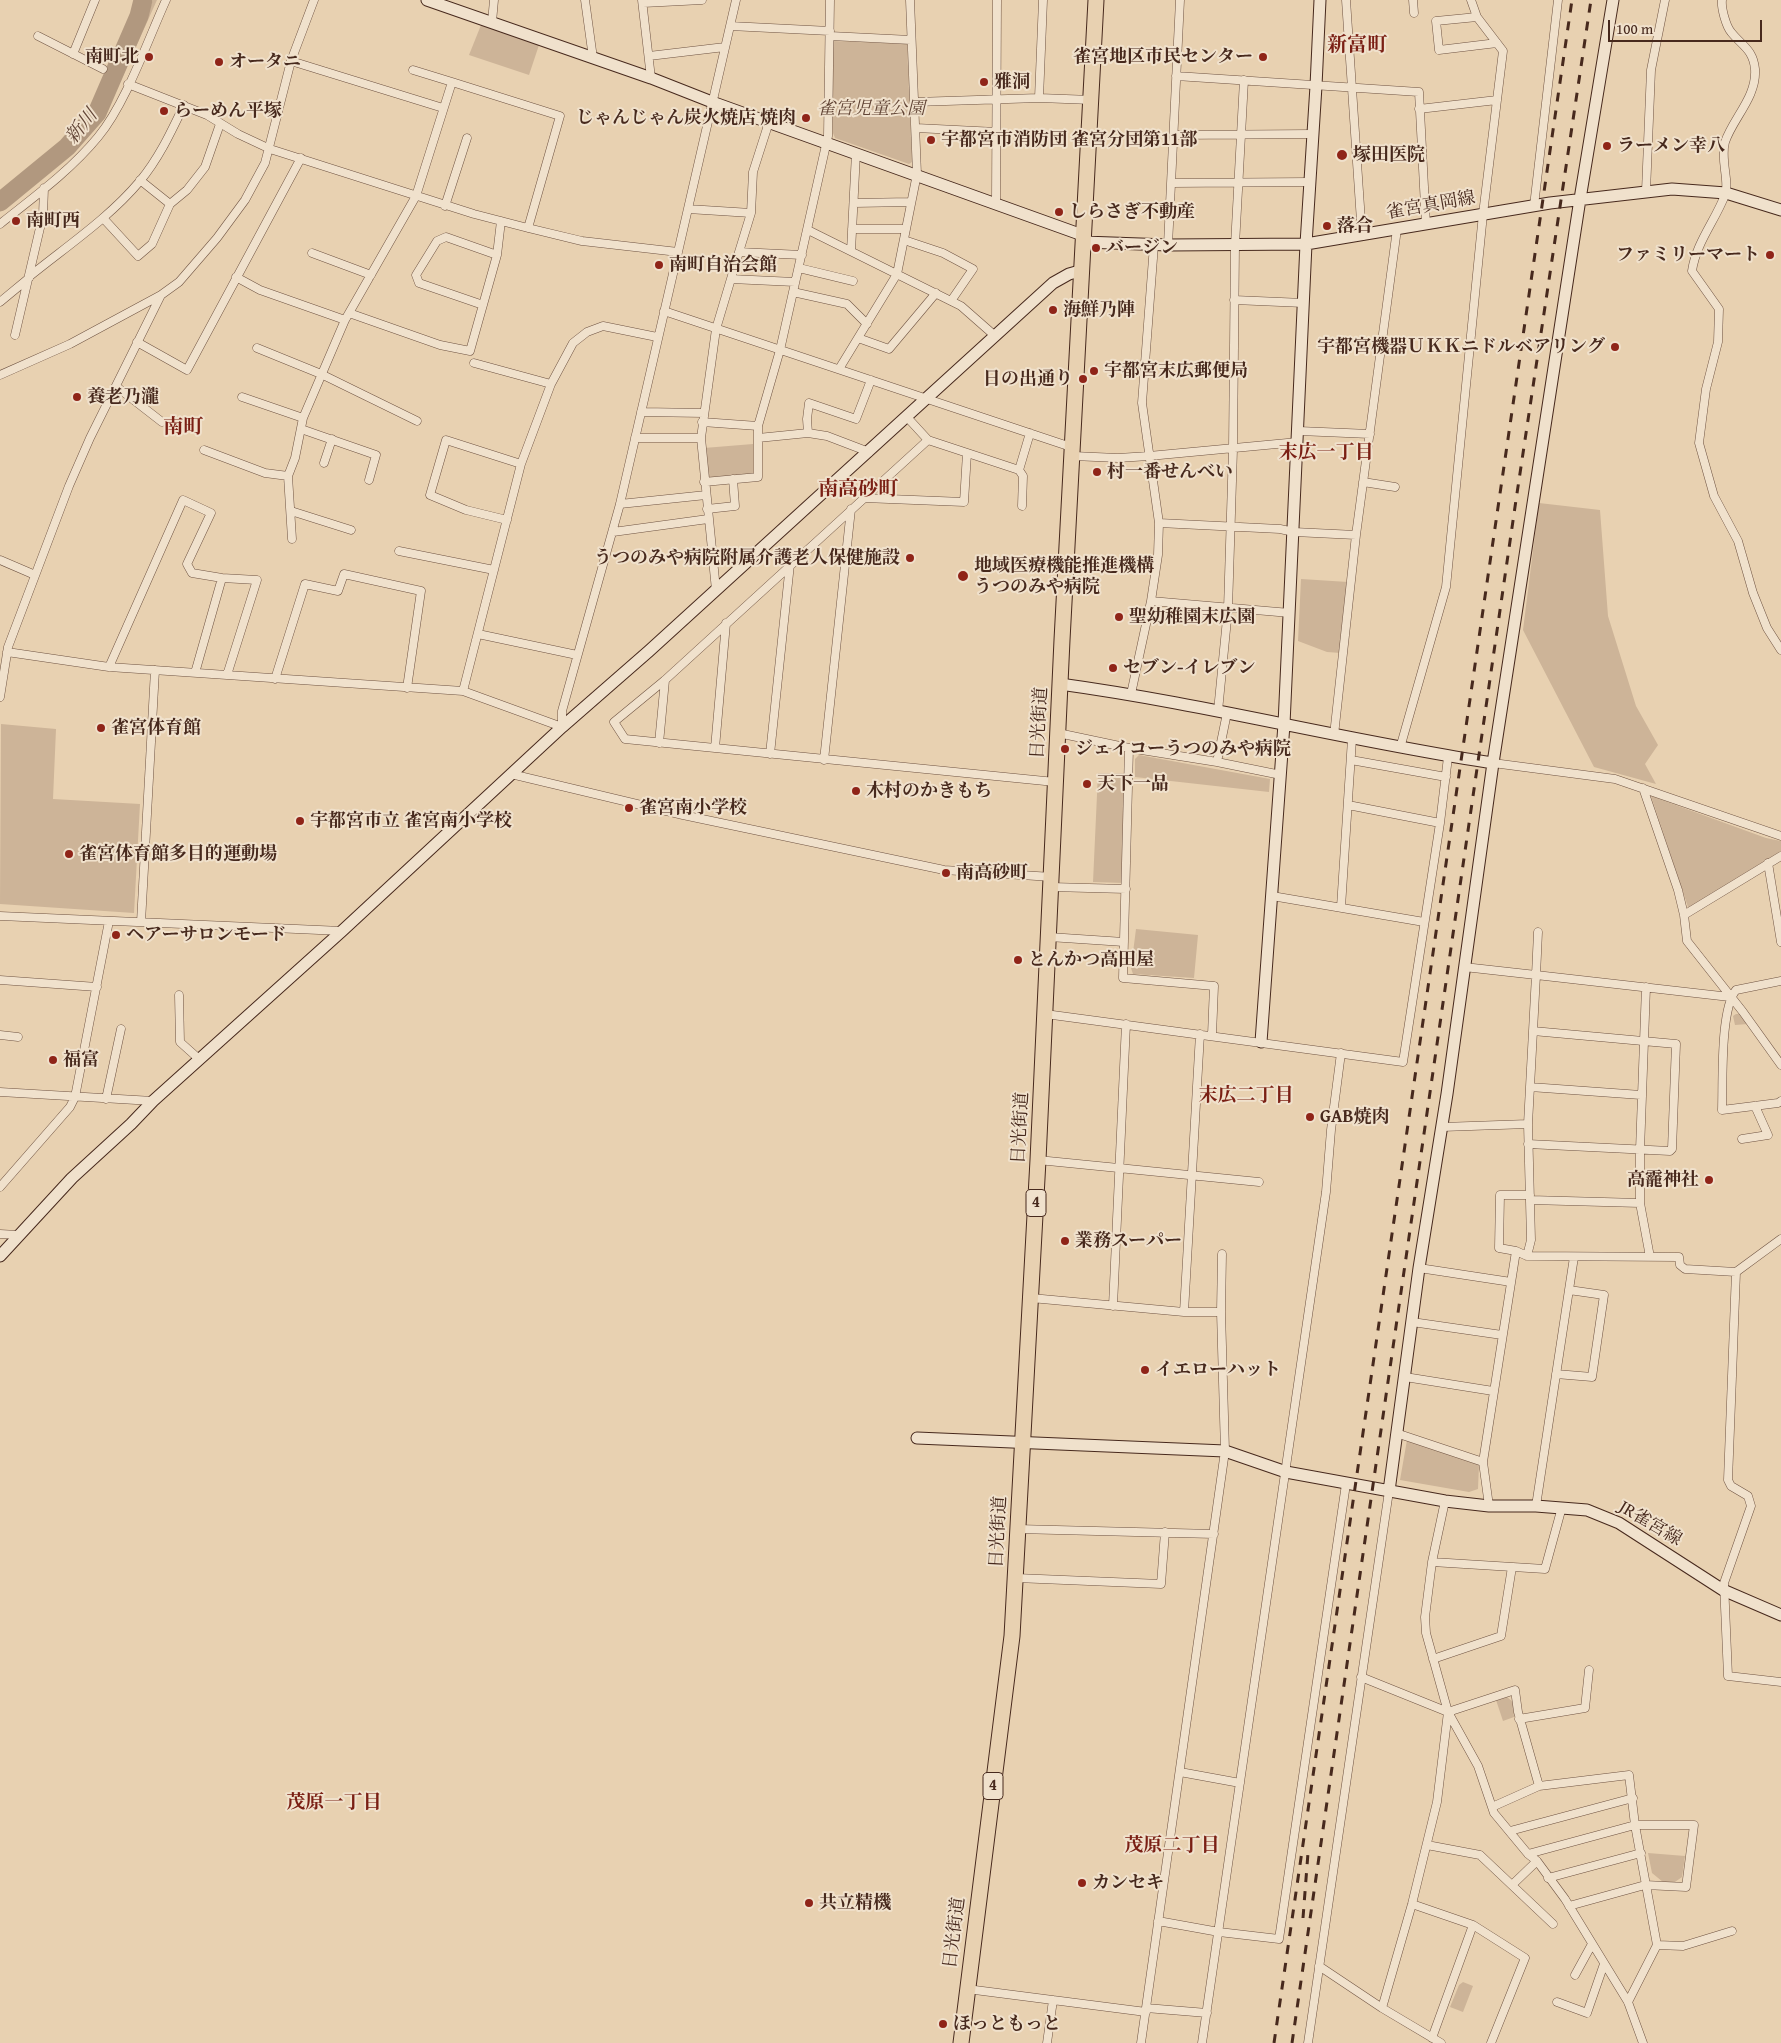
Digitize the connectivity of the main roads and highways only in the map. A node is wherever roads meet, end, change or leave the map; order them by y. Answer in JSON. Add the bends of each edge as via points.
{"nodes":[{"id":1,"x":1096,"y":0,"type":"edge"},
{"id":2,"x":961,"y":2043,"type":"edge"}],
"edges":[{"from":1,"to":2,"type":"highway","name":"日光街道","number":"4","via":[[1016,1578],[1006,1689]]}]}
